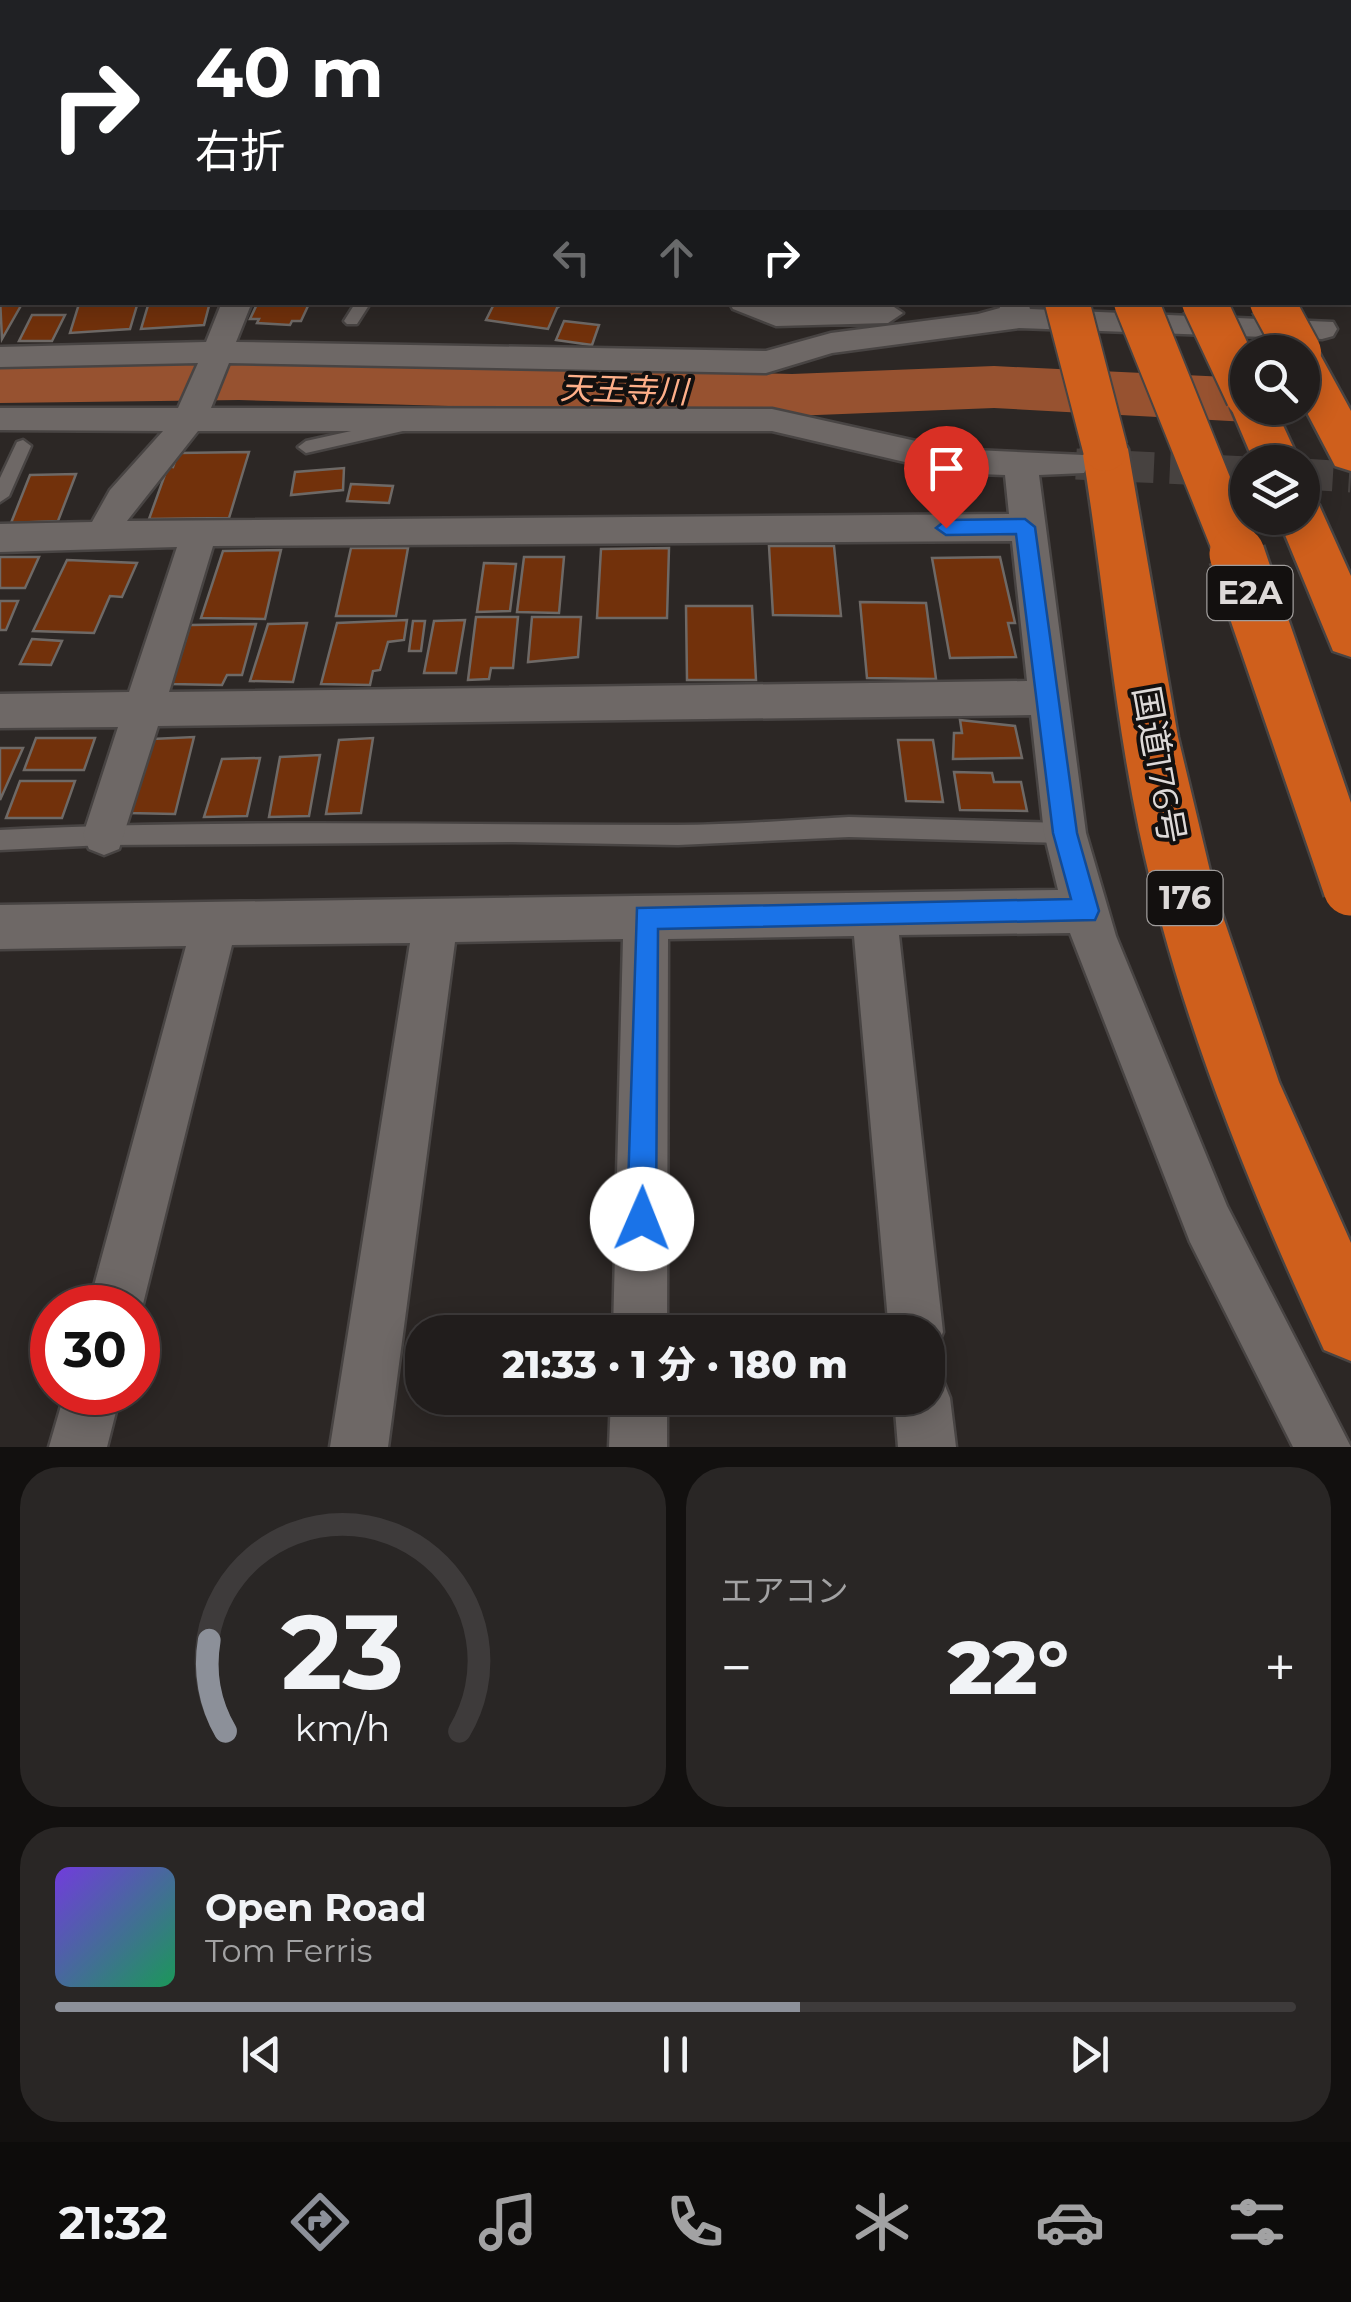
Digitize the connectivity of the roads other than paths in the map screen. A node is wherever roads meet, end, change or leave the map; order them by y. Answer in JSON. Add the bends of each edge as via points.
{"nodes":[{"id":1,"x":236,"y":305,"type":"edge"},
{"id":2,"x":362,"y":305,"type":"edge"},
{"id":3,"x":751,"y":305,"type":"edge"},
{"id":4,"x":1068,"y":305,"type":"edge"},
{"id":5,"x":1137,"y":305,"type":"edge"},
{"id":6,"x":1205,"y":305,"type":"edge"},
{"id":7,"x":1278,"y":305,"type":"edge"},
{"id":8,"x":1016,"y":310,"type":"edge"},
{"id":9,"x":352,"y":321,"type":"dead end"},
{"id":10,"x":1291,"y":335,"type":"edge"},
{"id":11,"x":1311,"y":335,"type":"edge"},
{"id":12,"x":214,"y":352,"type":"junction"},
{"id":13,"x":0,"y":357,"type":"edge"},
{"id":14,"x":1230,"y":358,"type":"edge"},
{"id":15,"x":1320,"y":359,"type":"edge"},
{"id":16,"x":769,"y":390,"type":"junction"},
{"id":17,"x":0,"y":419,"type":"edge"},
{"id":18,"x":154,"y":419,"type":"junction"},
{"id":19,"x":189,"y":419,"type":"junction"},
{"id":20,"x":412,"y":419,"type":"junction"},
{"id":21,"x":23,"y":446,"type":"joint"},
{"id":22,"x":306,"y":447,"type":"dead end"},
{"id":23,"x":1351,"y":454,"type":"edge"},
{"id":24,"x":1089,"y":457,"type":"junction"},
{"id":25,"x":1021,"y":465,"type":"junction"},
{"id":26,"x":0,"y":496,"type":"edge"},
{"id":27,"x":1025,"y":527,"type":"junction"},
{"id":28,"x":198,"y":533,"type":"junction"},
{"id":29,"x":104,"y":534,"type":"junction"},
{"id":30,"x":1309,"y":535,"type":"edge"},
{"id":31,"x":0,"y":538,"type":"edge"},
{"id":32,"x":1351,"y":636,"type":"edge"},
{"id":33,"x":1046,"y":698,"type":"junction"},
{"id":34,"x":142,"y":709,"type":"junction"},
{"id":35,"x":0,"y":711,"type":"edge"},
{"id":36,"x":1065,"y":833,"type":"junction"},
{"id":37,"x":104,"y":835,"type":"junction"},
{"id":38,"x":0,"y":840,"type":"edge"},
{"id":39,"x":1351,"y":888,"type":"edge"},
{"id":40,"x":1086,"y":911,"type":"junction"},
{"id":41,"x":874,"y":914,"type":"junction"},
{"id":42,"x":646,"y":917,"type":"junction"},
{"id":43,"x":436,"y":920,"type":"junction"},
{"id":44,"x":215,"y":923,"type":"junction"},
{"id":45,"x":3,"y":934,"type":"edge"},
{"id":46,"x":121,"y":1285,"type":"edge"},
{"id":47,"x":640,"y":1315,"type":"edge"},
{"id":48,"x":914,"y":1315,"type":"edge"},
{"id":49,"x":1351,"y":1322,"type":"edge"},
{"id":50,"x":86,"y":1415,"type":"edge"},
{"id":51,"x":639,"y":1415,"type":"edge"},
{"id":52,"x":924,"y":1415,"type":"edge"},
{"id":53,"x":78,"y":1447,"type":"edge"},
{"id":54,"x":359,"y":1447,"type":"edge"},
{"id":55,"x":638,"y":1447,"type":"edge"},
{"id":56,"x":927,"y":1447,"type":"edge"},
{"id":57,"x":1324,"y":1447,"type":"edge"}],
"edges":[{"from":1,"to":12,"type":"street"},
{"from":2,"to":9,"type":"lane"},
{"from":3,"to":8,"type":"street","via":[[776,316]]},
{"from":4,"to":24,"type":"highway","name":"国道176号","number":"176","bridge":true,"via":[[1088,370]]},
{"from":5,"to":39,"type":"highway","number":"E2A","bridge":true,"via":[[1228,528]]},
{"from":6,"to":14,"type":"highway","bridge":true},
{"from":7,"to":11,"type":"highway","bridge":true},
{"from":8,"to":10,"type":"street"},
{"from":8,"to":16,"type":"street","via":[[832,343]]},
{"from":12,"to":13,"type":"street"},
{"from":12,"to":16,"type":"street"},
{"from":12,"to":19,"type":"street"},
{"from":15,"to":23,"type":"highway"},
{"from":16,"to":20,"type":"street"},
{"from":16,"to":25,"type":"street","via":[[952,461]]},
{"from":17,"to":18,"type":"street"},
{"from":18,"to":19,"type":"street"},
{"from":18,"to":21,"type":"street","via":[[134,430]]},
{"from":19,"to":20,"type":"street"},
{"from":19,"to":29,"type":"street","via":[[111,513]]},
{"from":20,"to":22,"type":"lane","via":[[409,426]]},
{"from":21,"to":26,"type":"lane"},
{"from":24,"to":25,"type":"street"},
{"from":24,"to":49,"type":"highway","name":"国道176号","number":"176","via":[[1194,934],[1283,1181]]},
{"from":25,"to":27,"type":"street"},
{"from":27,"to":28,"type":"street"},
{"from":27,"to":33,"type":"street"},
{"from":28,"to":29,"type":"street"},
{"from":28,"to":34,"type":"street"},
{"from":29,"to":31,"type":"street"},
{"from":30,"to":32,"type":"highway","number":"E2A"},
{"from":33,"to":34,"type":"street"},
{"from":33,"to":36,"type":"street"},
{"from":34,"to":35,"type":"street"},
{"from":34,"to":37,"type":"street"},
{"from":36,"to":37,"type":"lane","via":[[850,827],[678,835]]},
{"from":36,"to":40,"type":"street"},
{"from":37,"to":38,"type":"lane"},
{"from":40,"to":41,"type":"street"},
{"from":40,"to":57,"type":"street","via":[[1208,1224]]},
{"from":41,"to":42,"type":"street"},
{"from":41,"to":48,"type":"street"},
{"from":42,"to":43,"type":"street"},
{"from":42,"to":47,"type":"street"},
{"from":43,"to":44,"type":"street"},
{"from":43,"to":54,"type":"street"},
{"from":44,"to":45,"type":"street"},
{"from":44,"to":46,"type":"street"},
{"from":50,"to":53,"type":"street"},
{"from":51,"to":55,"type":"street"},
{"from":52,"to":56,"type":"street"}]}
